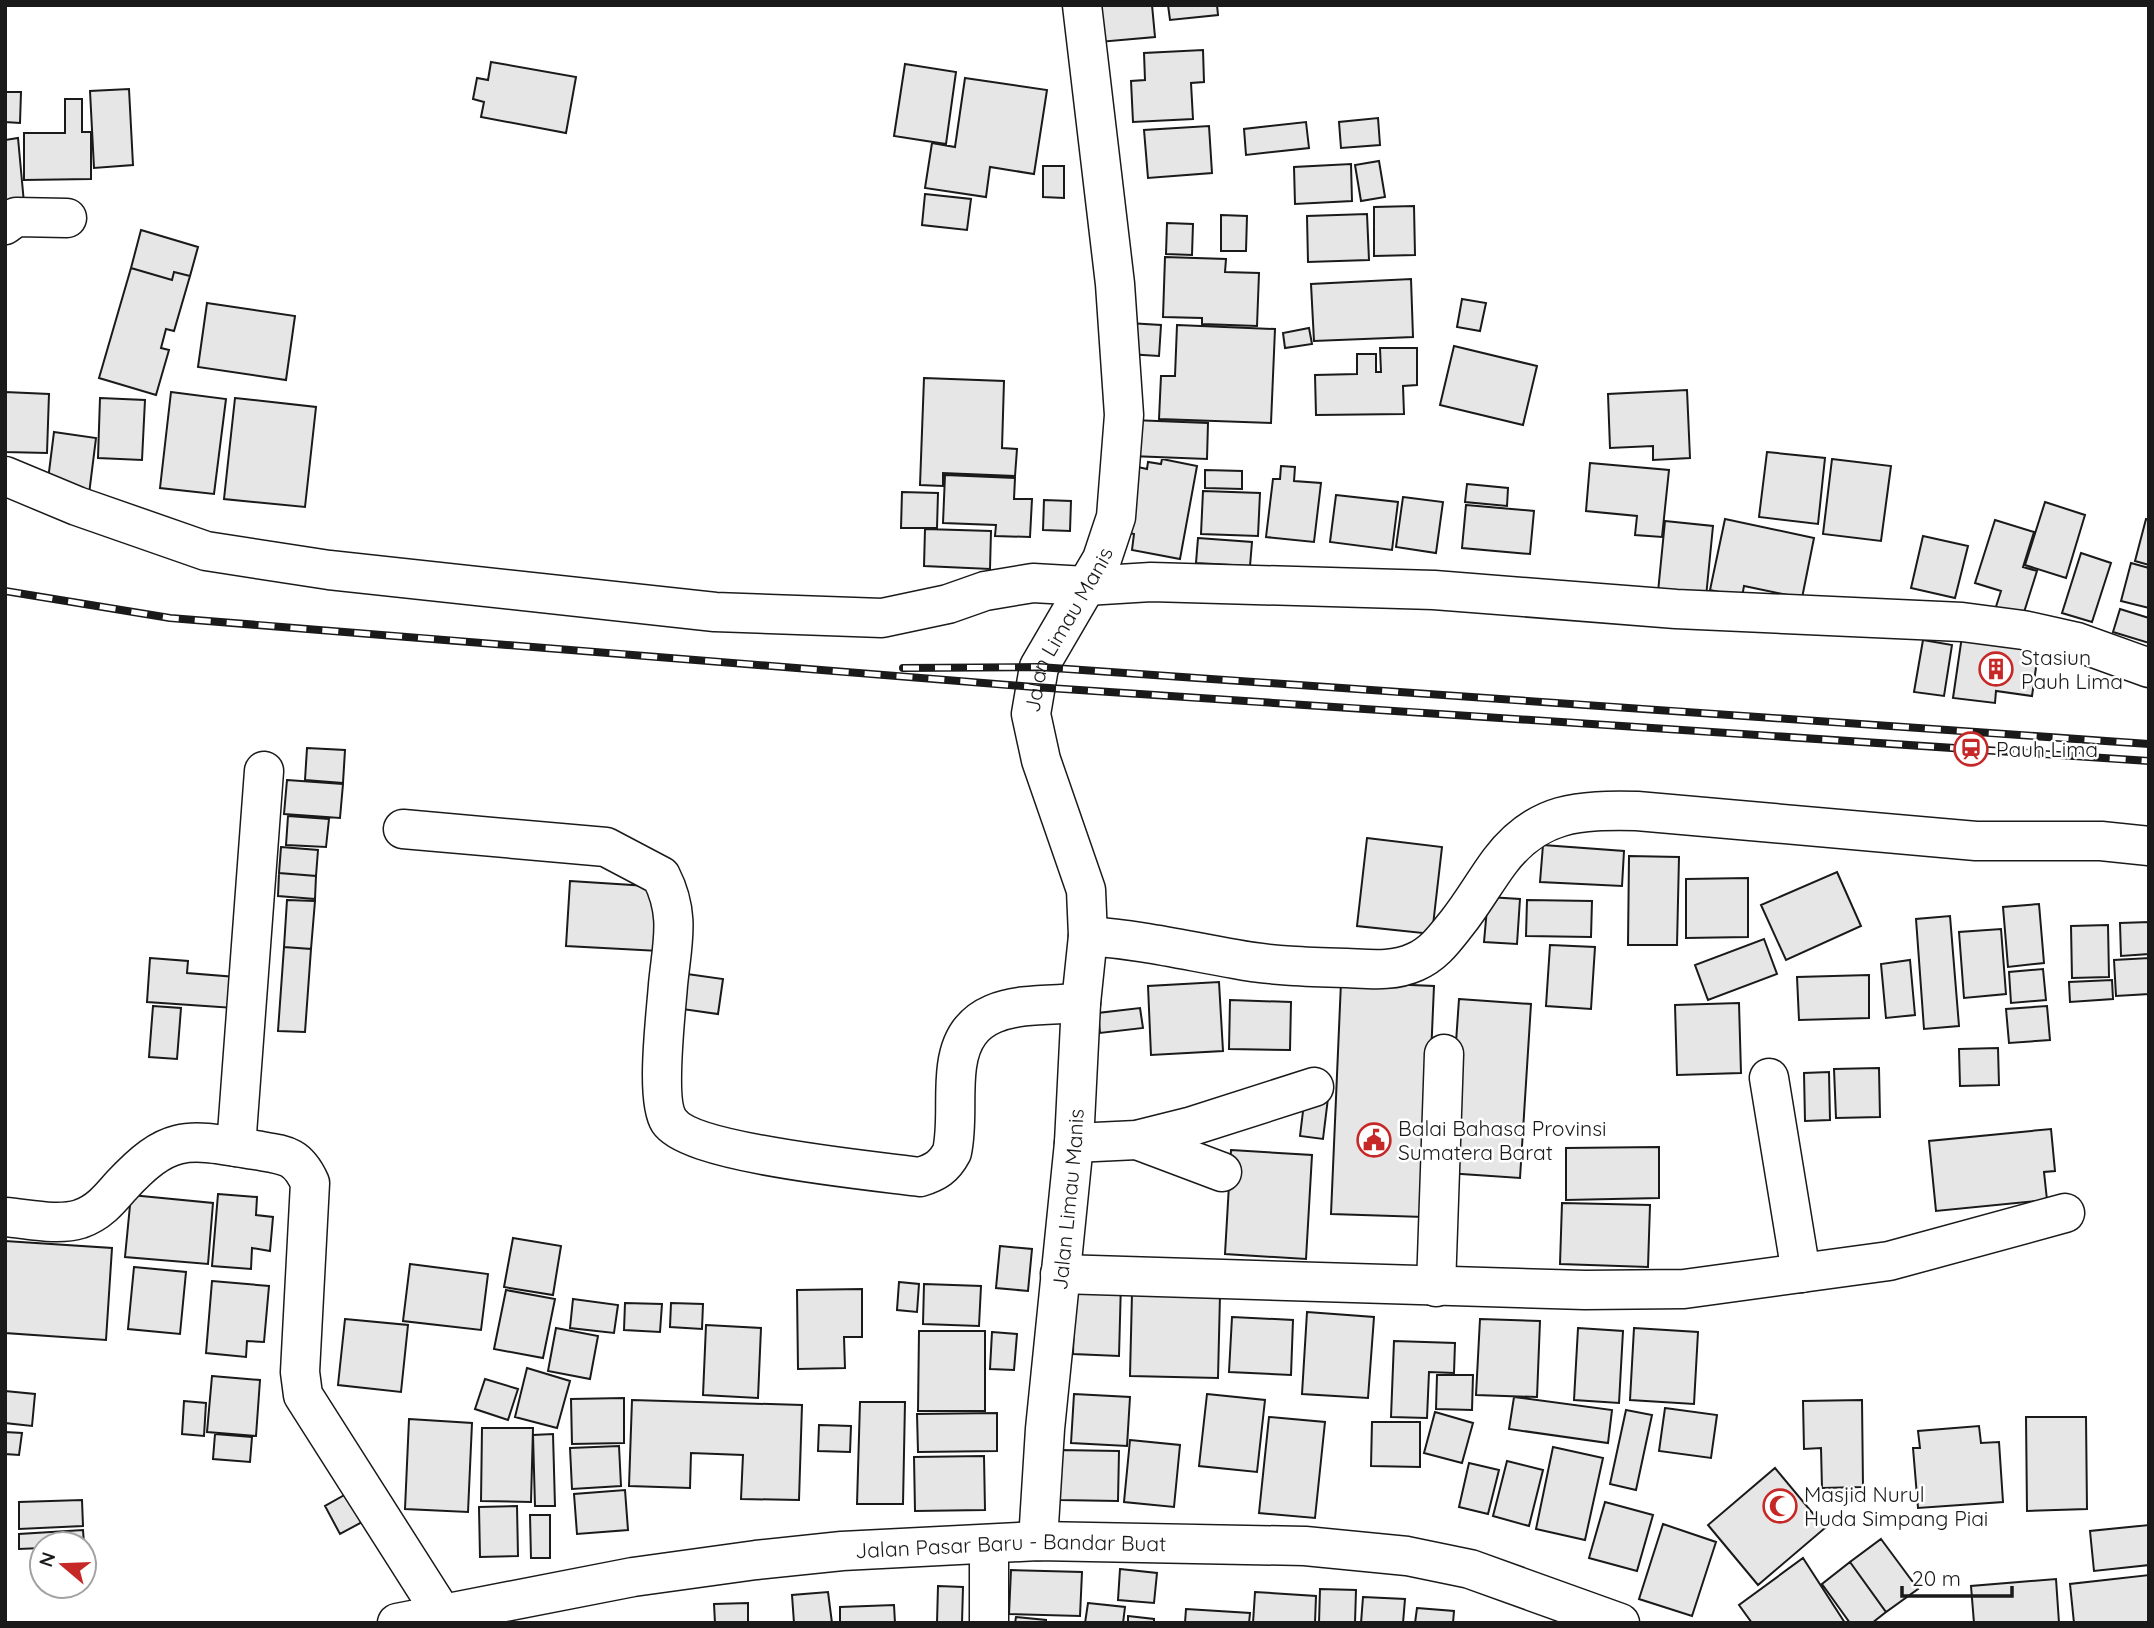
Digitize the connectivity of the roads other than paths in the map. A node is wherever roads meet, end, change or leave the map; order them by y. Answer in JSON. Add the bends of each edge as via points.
{"nodes":[{"id":1,"x":1082,"y":5,"type":"edge"},
{"id":2,"x":67,"y":218,"type":"dead end"},
{"id":3,"x":5,"y":225,"type":"edge"},
{"id":4,"x":5,"y":476,"type":"edge"},
{"id":5,"x":1086,"y":586,"type":"junction"},
{"id":6,"x":2149,"y":668,"type":"edge"},
{"id":7,"x":264,"y":771,"type":"dead end"},
{"id":8,"x":403,"y":829,"type":"dead end"},
{"id":9,"x":2149,"y":846,"type":"edge"},
{"id":10,"x":1088,"y":936,"type":"junction"},
{"id":11,"x":1081,"y":1003,"type":"junction"},
{"id":12,"x":1444,"y":1054,"type":"dead end"},
{"id":13,"x":1769,"y":1079,"type":"dead end"},
{"id":14,"x":1314,"y":1087,"type":"dead end"},
{"id":15,"x":1137,"y":1140,"type":"junction"},
{"id":16,"x":1074,"y":1143,"type":"junction"},
{"id":17,"x":236,"y":1147,"type":"junction"},
{"id":18,"x":1222,"y":1172,"type":"dead end"},
{"id":19,"x":2065,"y":1213,"type":"dead end"},
{"id":20,"x":5,"y":1217,"type":"edge"},
{"id":21,"x":1801,"y":1273,"type":"junction"},
{"id":22,"x":1060,"y":1274,"type":"junction"},
{"id":23,"x":1436,"y":1287,"type":"junction"},
{"id":24,"x":1038,"y":1541,"type":"junction"},
{"id":25,"x":989,"y":1544,"type":"junction"},
{"id":26,"x":441,"y":1612,"type":"junction"},
{"id":27,"x":397,"y":1623,"type":"edge"},
{"id":28,"x":989,"y":1623,"type":"edge"},
{"id":29,"x":1620,"y":1623,"type":"edge"}],
"edges":[{"from":1,"to":5,"type":"street","name":"Jalan Limau Manis","via":[[1115,284],[1124,415],[1116,517],[1102,559]]},
{"from":2,"to":3,"type":"street","via":[[16,217]]},
{"from":4,"to":5,"type":"street","via":[[206,551],[329,570],[715,612],[882,618],[1033,583]]},
{"from":5,"to":6,"type":"street","via":[[1152,582],[1434,590],[1676,609],[1962,622],[2077,642]]},
{"from":5,"to":10,"type":"street","name":"Jalan Limau Manis","via":[[1039,667],[1031,714],[1041,760],[1086,890]]},
{"from":7,"to":17,"type":"street"},
{"from":8,"to":11,"type":"street","via":[[606,847],[661,876],[676,914],[664,1038],[663,1104],[669,1121],[679,1130],[727,1148],[920,1177],[935,1172],[952,1152],[957,1065],[974,1024],[1008,1009]]},
{"from":9,"to":10,"type":"street","via":[[2101,841],[1976,841],[1587,810],[1529,830],[1435,949],[1393,969],[1238,960],[1144,940]]},
{"from":10,"to":11,"type":"street","name":"Jalan Limau Manis"},
{"from":11,"to":16,"type":"street","name":"Jalan Limau Manis"},
{"from":12,"to":23,"type":"street"},
{"from":13,"to":21,"type":"street"},
{"from":14,"to":15,"type":"street"},
{"from":15,"to":16,"type":"street"},
{"from":15,"to":18,"type":"street"},
{"from":16,"to":22,"type":"street","name":"Jalan Limau Manis"},
{"from":17,"to":20,"type":"street","via":[[187,1142],[164,1147],[99,1210],[79,1219],[56,1222]]},
{"from":17,"to":26,"type":"street","via":[[285,1155],[302,1164],[310,1183],[300,1372],[303,1395]]},
{"from":19,"to":21,"type":"street","via":[[1889,1261]]},
{"from":21,"to":23,"type":"street","via":[[1684,1289]]},
{"from":22,"to":23,"type":"street"},
{"from":22,"to":24,"type":"street","name":"Jalan Limau Manis"},
{"from":24,"to":25,"type":"street","name":"Jalan Pasar Baru - Bandar Buat"},
{"from":24,"to":29,"type":"street","name":"Jalan Pasar Baru - Bandar Buat","via":[[1305,1546],[1407,1556],[1470,1569]]},
{"from":25,"to":26,"type":"street","name":"Jalan Pasar Baru - Bandar Buat","via":[[756,1560]]},
{"from":25,"to":28,"type":"street"},
{"from":26,"to":27,"type":"street","name":"Jalan Pasar Baru - Bandar Buat"}]}
